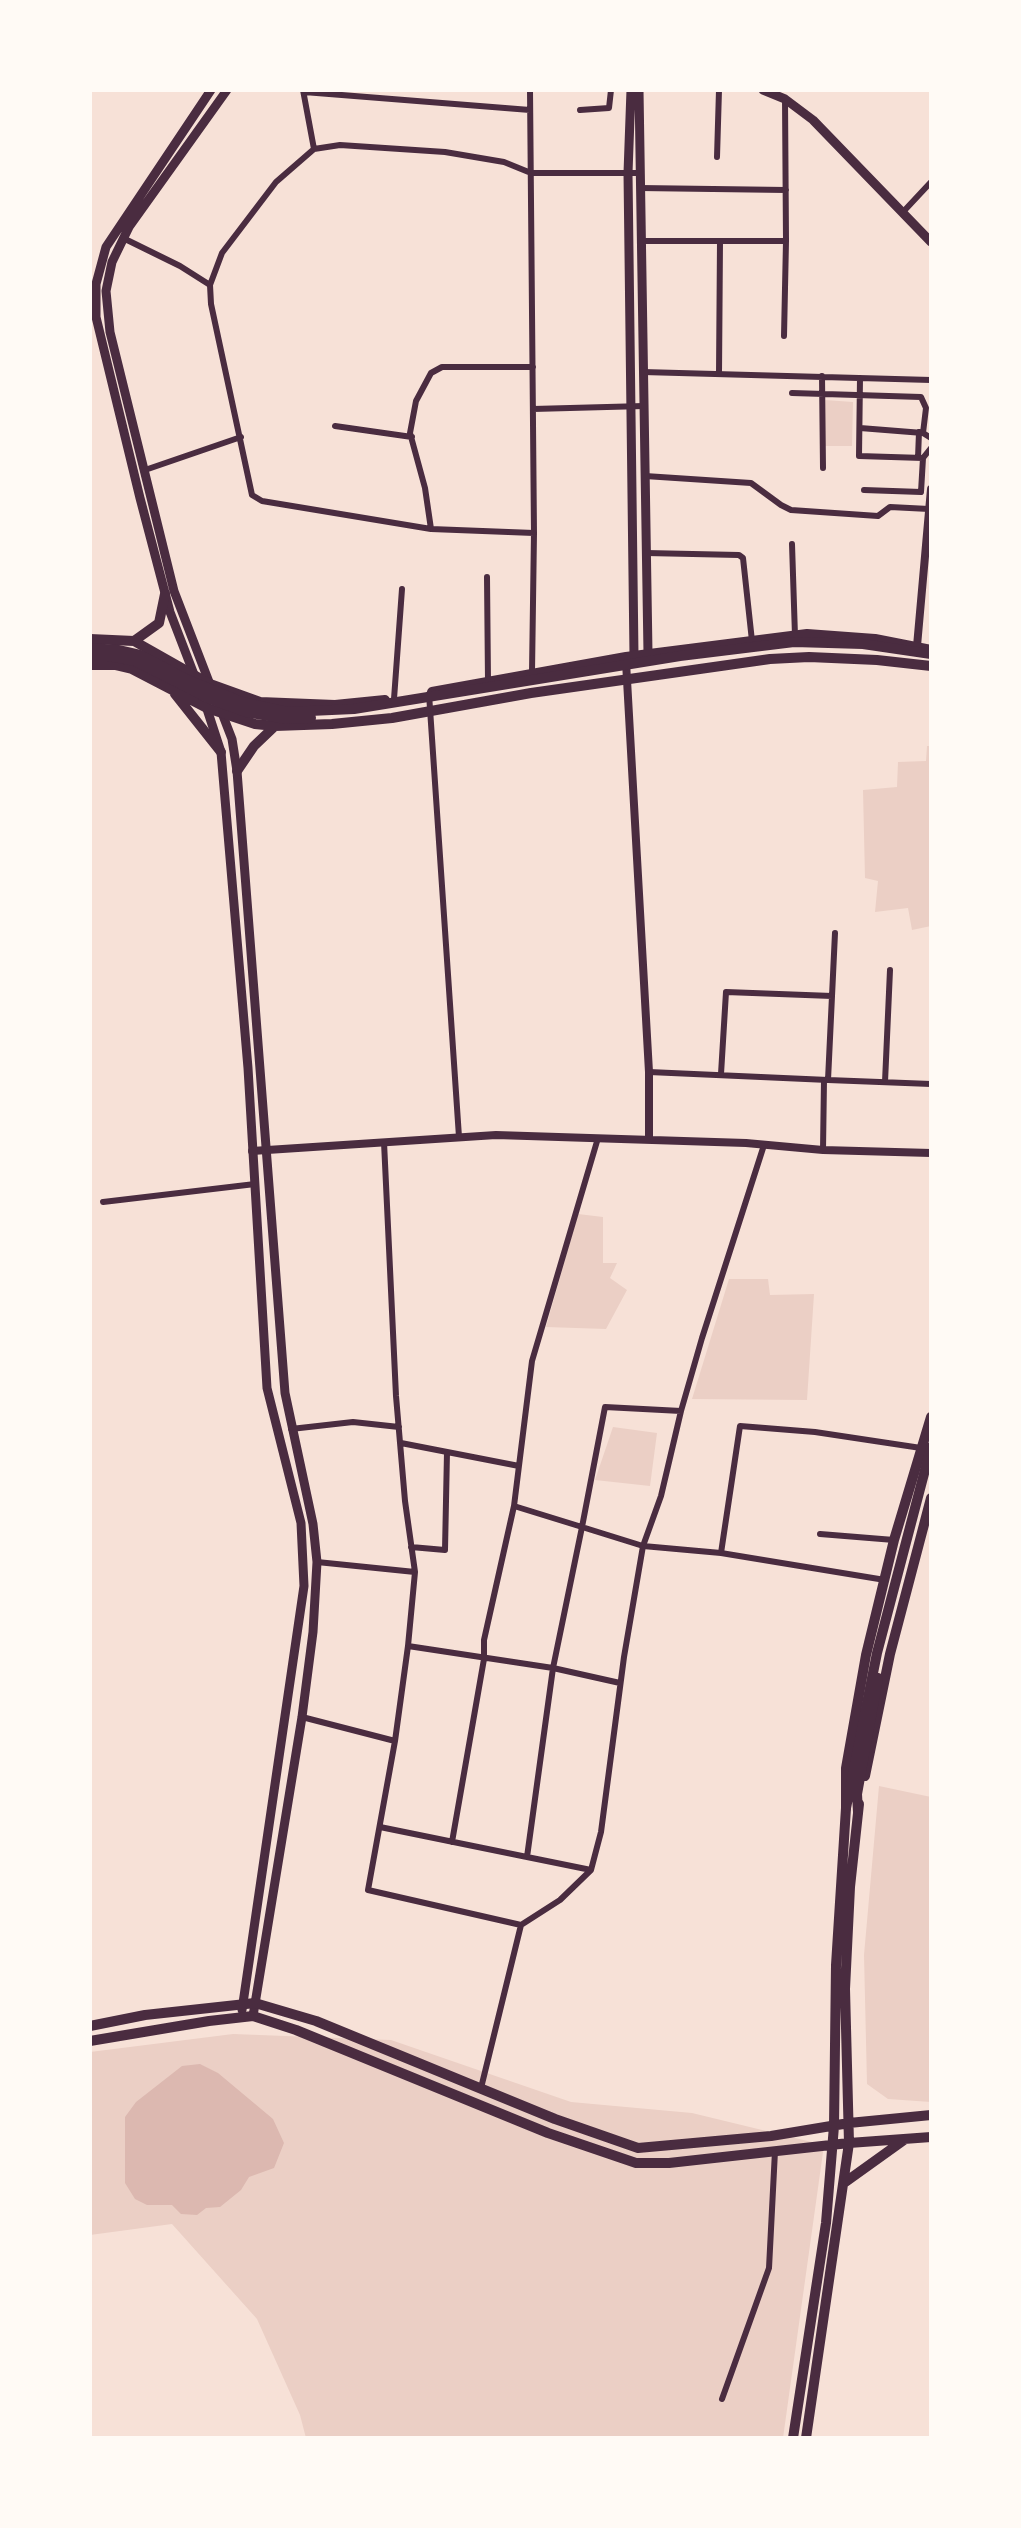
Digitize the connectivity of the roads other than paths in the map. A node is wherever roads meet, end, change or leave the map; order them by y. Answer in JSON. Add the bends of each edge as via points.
{"nodes":[{"id":1,"x":211,"y":90,"type":"edge"},
{"id":2,"x":227,"y":90,"type":"edge"},
{"id":3,"x":530,"y":90,"type":"edge"},
{"id":4,"x":611,"y":90,"type":"edge"},
{"id":5,"x":631,"y":90,"type":"edge"},
{"id":6,"x":639,"y":90,"type":"edge"},
{"id":7,"x":719,"y":90,"type":"edge"},
{"id":8,"x":763,"y":90,"type":"edge"},
{"id":9,"x":304,"y":91,"type":"edge"},
{"id":10,"x":785,"y":99,"type":"junction"},
{"id":11,"x":530,"y":110,"type":"junction"},
{"id":12,"x":580,"y":110,"type":"dead end"},
{"id":13,"x":314,"y":149,"type":"junction"},
{"id":14,"x":717,"y":157,"type":"dead end"},
{"id":15,"x":531,"y":173,"type":"junction"},
{"id":16,"x":634,"y":173,"type":"junction"},
{"id":17,"x":931,"y":182,"type":"edge"},
{"id":18,"x":640,"y":188,"type":"junction"},
{"id":19,"x":786,"y":190,"type":"junction"},
{"id":20,"x":903,"y":212,"type":"junction"},
{"id":21,"x":123,"y":238,"type":"junction"},
{"id":22,"x":642,"y":241,"type":"junction"},
{"id":23,"x":720,"y":241,"type":"junction"},
{"id":24,"x":786,"y":241,"type":"junction"},
{"id":25,"x":931,"y":242,"type":"edge"},
{"id":26,"x":210,"y":285,"type":"junction"},
{"id":27,"x":93,"y":300,"type":"edge"},
{"id":28,"x":108,"y":305,"type":"junction"},
{"id":29,"x":784,"y":336,"type":"dead end"},
{"id":30,"x":533,"y":367,"type":"junction"},
{"id":31,"x":643,"y":372,"type":"junction"},
{"id":32,"x":719,"y":374,"type":"junction"},
{"id":33,"x":822,"y":376,"type":"junction"},
{"id":34,"x":860,"y":378,"type":"junction"},
{"id":35,"x":931,"y":380,"type":"edge"},
{"id":36,"x":792,"y":393,"type":"dead end"},
{"id":37,"x":822,"y":394,"type":"junction"},
{"id":38,"x":860,"y":395,"type":"junction"},
{"id":39,"x":644,"y":406,"type":"junction"},
{"id":40,"x":631,"y":407,"type":"junction"},
{"id":41,"x":533,"y":409,"type":"junction"},
{"id":42,"x":335,"y":426,"type":"dead end"},
{"id":43,"x":860,"y":428,"type":"junction"},
{"id":44,"x":921,"y":432,"type":"junction"},
{"id":45,"x":241,"y":437,"type":"junction"},
{"id":46,"x":412,"y":437,"type":"junction"},
{"id":47,"x":931,"y":438,"type":"edge"},
{"id":48,"x":931,"y":448,"type":"edge"},
{"id":49,"x":920,"y":458,"type":"junction"},
{"id":50,"x":823,"y":468,"type":"dead end"},
{"id":51,"x":145,"y":470,"type":"junction"},
{"id":52,"x":135,"y":475,"type":"junction"},
{"id":53,"x":645,"y":476,"type":"junction"},
{"id":54,"x":931,"y":489,"type":"edge"},
{"id":55,"x":864,"y":490,"type":"dead end"},
{"id":56,"x":929,"y":509,"type":"edge"},
{"id":57,"x":431,"y":529,"type":"junction"},
{"id":58,"x":534,"y":533,"type":"junction"},
{"id":59,"x":792,"y":544,"type":"dead end"},
{"id":60,"x":646,"y":553,"type":"junction"},
{"id":61,"x":487,"y":577,"type":"dead end"},
{"id":62,"x":402,"y":589,"type":"dead end"},
{"id":63,"x":165,"y":594,"type":"junction"},
{"id":64,"x":795,"y":636,"type":"junction"},
{"id":65,"x":90,"y":639,"type":"edge"},
{"id":66,"x":134,"y":641,"type":"junction"},
{"id":67,"x":752,"y":641,"type":"junction"},
{"id":68,"x":917,"y":646,"type":"junction"},
{"id":69,"x":90,"y":648,"type":"edge"},
{"id":70,"x":648,"y":653,"type":"junction"},
{"id":71,"x":931,"y":654,"type":"edge"},
{"id":72,"x":90,"y":656,"type":"edge"},
{"id":73,"x":630,"y":656,"type":"junction"},
{"id":74,"x":90,"y":665,"type":"edge"},
{"id":75,"x":931,"y":666,"type":"edge"},
{"id":76,"x":532,"y":672,"type":"junction"},
{"id":77,"x":194,"y":675,"type":"junction"},
{"id":78,"x":628,"y":679,"type":"junction"},
{"id":79,"x":488,"y":681,"type":"junction"},
{"id":80,"x":210,"y":684,"type":"junction"},
{"id":81,"x":171,"y":690,"type":"junction"},
{"id":82,"x":429,"y":692,"type":"junction"},
{"id":83,"x":394,"y":699,"type":"junction"},
{"id":84,"x":207,"y":708,"type":"junction"},
{"id":85,"x":429,"y":711,"type":"junction"},
{"id":86,"x":222,"y":713,"type":"junction"},
{"id":87,"x":275,"y":726,"type":"junction"},
{"id":88,"x":221,"y":752,"type":"junction"},
{"id":89,"x":237,"y":771,"type":"junction"},
{"id":90,"x":835,"y":933,"type":"dead end"},
{"id":91,"x":890,"y":970,"type":"dead end"},
{"id":92,"x":832,"y":996,"type":"junction"},
{"id":93,"x":649,"y":1072,"type":"junction"},
{"id":94,"x":721,"y":1074,"type":"junction"},
{"id":95,"x":826,"y":1080,"type":"junction"},
{"id":96,"x":885,"y":1082,"type":"junction"},
{"id":97,"x":931,"y":1084,"type":"edge"},
{"id":98,"x":459,"y":1137,"type":"junction"},
{"id":99,"x":598,"y":1138,"type":"junction"},
{"id":100,"x":649,"y":1140,"type":"junction"},
{"id":101,"x":384,"y":1142,"type":"junction"},
{"id":102,"x":764,"y":1145,"type":"junction"},
{"id":103,"x":264,"y":1150,"type":"junction"},
{"id":104,"x":823,"y":1150,"type":"junction"},
{"id":105,"x":252,"y":1151,"type":"junction"},
{"id":106,"x":931,"y":1153,"type":"edge"},
{"id":107,"x":255,"y":1184,"type":"junction"},
{"id":108,"x":103,"y":1202,"type":"dead end"},
{"id":109,"x":681,"y":1411,"type":"junction"},
{"id":110,"x":931,"y":1417,"type":"edge"},
{"id":111,"x":399,"y":1427,"type":"junction"},
{"id":112,"x":291,"y":1429,"type":"junction"},
{"id":113,"x":401,"y":1443,"type":"junction"},
{"id":114,"x":926,"y":1448,"type":"edge"},
{"id":115,"x":447,"y":1452,"type":"junction"},
{"id":116,"x":519,"y":1466,"type":"junction"},
{"id":117,"x":931,"y":1467,"type":"edge"},
{"id":118,"x":931,"y":1498,"type":"edge"},
{"id":119,"x":514,"y":1506,"type":"junction"},
{"id":120,"x":582,"y":1527,"type":"junction"},
{"id":121,"x":820,"y":1534,"type":"dead end"},
{"id":122,"x":894,"y":1540,"type":"junction"},
{"id":123,"x":643,"y":1546,"type":"junction"},
{"id":124,"x":411,"y":1547,"type":"junction"},
{"id":125,"x":721,"y":1553,"type":"junction"},
{"id":126,"x":317,"y":1562,"type":"junction"},
{"id":127,"x":415,"y":1572,"type":"junction"},
{"id":128,"x":885,"y":1580,"type":"junction"},
{"id":129,"x":408,"y":1646,"type":"junction"},
{"id":130,"x":484,"y":1659,"type":"junction"},
{"id":131,"x":553,"y":1668,"type":"junction"},
{"id":132,"x":620,"y":1683,"type":"junction"},
{"id":133,"x":302,"y":1717,"type":"junction"},
{"id":134,"x":395,"y":1741,"type":"junction"},
{"id":135,"x":857,"y":1769,"type":"junction"},
{"id":136,"x":846,"y":1808,"type":"junction"},
{"id":137,"x":858,"y":1812,"type":"junction"},
{"id":138,"x":380,"y":1827,"type":"junction"},
{"id":139,"x":452,"y":1842,"type":"junction"},
{"id":140,"x":527,"y":1857,"type":"junction"},
{"id":141,"x":591,"y":1870,"type":"junction"},
{"id":142,"x":521,"y":1925,"type":"junction"},
{"id":143,"x":255,"y":2003,"type":"junction"},
{"id":144,"x":242,"y":2004,"type":"junction"},
{"id":145,"x":248,"y":2017,"type":"junction"},
{"id":146,"x":90,"y":2026,"type":"edge"},
{"id":147,"x":90,"y":2041,"type":"edge"},
{"id":148,"x":481,"y":2088,"type":"junction"},
{"id":149,"x":931,"y":2115,"type":"edge"},
{"id":150,"x":849,"y":2123,"type":"junction"},
{"id":151,"x":834,"y":2126,"type":"junction"},
{"id":152,"x":931,"y":2137,"type":"edge"},
{"id":153,"x":906,"y":2139,"type":"junction"},
{"id":154,"x":849,"y":2143,"type":"junction"},
{"id":155,"x":833,"y":2146,"type":"junction"},
{"id":156,"x":775,"y":2151,"type":"junction"},
{"id":157,"x":844,"y":2183,"type":"junction"},
{"id":158,"x":722,"y":2399,"type":"dead end"},
{"id":159,"x":793,"y":2438,"type":"edge"},
{"id":160,"x":806,"y":2438,"type":"edge"}],
"edges":[{"from":1,"to":27,"type":"main road","via":[[106,247]]},
{"from":2,"to":21,"type":"main road"},
{"from":3,"to":11,"type":"street"},
{"from":4,"to":12,"type":"street","via":[[609,108]]},
{"from":5,"to":16,"type":"main road"},
{"from":6,"to":16,"type":"main road"},
{"from":7,"to":14,"type":"street"},
{"from":8,"to":10,"type":"main road"},
{"from":9,"to":11,"type":"street"},
{"from":9,"to":13,"type":"street"},
{"from":10,"to":19,"type":"street"},
{"from":10,"to":20,"type":"main road","via":[[813,120]]},
{"from":11,"to":15,"type":"street"},
{"from":13,"to":15,"type":"street","via":[[340,145],[445,152],[504,162]]},
{"from":13,"to":26,"type":"street","via":[[276,182],[222,253]]},
{"from":15,"to":16,"type":"street"},
{"from":15,"to":30,"type":"street"},
{"from":16,"to":18,"type":"main road"},
{"from":16,"to":40,"type":"main road"},
{"from":17,"to":20,"type":"street"},
{"from":18,"to":19,"type":"street"},
{"from":18,"to":22,"type":"main road"},
{"from":19,"to":24,"type":"street"},
{"from":20,"to":25,"type":"main road"},
{"from":21,"to":26,"type":"street"},
{"from":21,"to":28,"type":"main road","via":[[112,262]]},
{"from":22,"to":23,"type":"street"},
{"from":22,"to":31,"type":"main road"},
{"from":23,"to":24,"type":"street"},
{"from":23,"to":32,"type":"street"},
{"from":24,"to":29,"type":"street"},
{"from":26,"to":45,"type":"street"},
{"from":27,"to":28,"type":"main road"},
{"from":27,"to":52,"type":"main road"},
{"from":28,"to":51,"type":"main road"},
{"from":30,"to":41,"type":"street"},
{"from":30,"to":46,"type":"street","via":[[442,367],[431,373],[416,401]]},
{"from":31,"to":32,"type":"street"},
{"from":31,"to":39,"type":"main road"},
{"from":32,"to":33,"type":"street"},
{"from":33,"to":34,"type":"street"},
{"from":33,"to":37,"type":"street"},
{"from":34,"to":35,"type":"street"},
{"from":34,"to":38,"type":"street"},
{"from":36,"to":37,"type":"street"},
{"from":37,"to":38,"type":"street"},
{"from":37,"to":50,"type":"street"},
{"from":38,"to":43,"type":"street"},
{"from":38,"to":44,"type":"street","via":[[921,397],[926,408]]},
{"from":39,"to":40,"type":"street"},
{"from":39,"to":53,"type":"main road"},
{"from":40,"to":41,"type":"street"},
{"from":40,"to":73,"type":"main road"},
{"from":41,"to":58,"type":"street"},
{"from":42,"to":46,"type":"street"},
{"from":43,"to":44,"type":"street"},
{"from":43,"to":49,"type":"street","via":[[859,456]]},
{"from":44,"to":47,"type":"street"},
{"from":44,"to":49,"type":"street"},
{"from":45,"to":51,"type":"street"},
{"from":45,"to":57,"type":"street","via":[[252,495],[262,501]]},
{"from":46,"to":57,"type":"street"},
{"from":48,"to":49,"type":"street"},
{"from":49,"to":55,"type":"street","via":[[921,492]]},
{"from":51,"to":52,"type":"main road"},
{"from":51,"to":80,"type":"main road","via":[[174,591]]},
{"from":52,"to":63,"type":"main road"},
{"from":53,"to":56,"type":"street","via":[[751,483],[791,510],[878,516],[890,507]]},
{"from":53,"to":60,"type":"main road"},
{"from":54,"to":56,"type":"street"},
{"from":56,"to":68,"type":"street"},
{"from":57,"to":58,"type":"street"},
{"from":58,"to":76,"type":"street"},
{"from":59,"to":64,"type":"street"},
{"from":60,"to":67,"type":"street","via":[[743,558]]},
{"from":60,"to":70,"type":"main road"},
{"from":61,"to":79,"type":"street"},
{"from":62,"to":83,"type":"street"},
{"from":63,"to":66,"type":"main road","via":[[159,623]]},
{"from":63,"to":77,"type":"main road"},
{"from":64,"to":67,"type":"main road"},
{"from":64,"to":68,"type":"main road"},
{"from":65,"to":66,"type":"main road"},
{"from":66,"to":77,"type":"main road"},
{"from":67,"to":70,"type":"main road"},
{"from":68,"to":71,"type":"main road"},
{"from":69,"to":71,"type":"main road","via":[[140,655],[242,702],[287,712],[354,709],[794,642],[863,644]]},
{"from":70,"to":73,"type":"main road"},
{"from":71,"to":72,"type":"main road","via":[[808,648],[742,653],[352,715],[286,719],[222,703],[135,661]]},
{"from":73,"to":76,"type":"main road"},
{"from":73,"to":78,"type":"street"},
{"from":74,"to":81,"type":"main road","via":[[132,669]]},
{"from":75,"to":78,"type":"main road","via":[[809,657]]},
{"from":76,"to":79,"type":"main road"},
{"from":77,"to":80,"type":"main road"},
{"from":77,"to":84,"type":"main road"},
{"from":78,"to":85,"type":"main road"},
{"from":78,"to":93,"type":"street"},
{"from":79,"to":82,"type":"main road"},
{"from":80,"to":83,"type":"main road","via":[[260,702],[335,705]]},
{"from":80,"to":86,"type":"main road"},
{"from":81,"to":84,"type":"main road"},
{"from":81,"to":88,"type":"main road"},
{"from":82,"to":83,"type":"main road"},
{"from":82,"to":85,"type":"street"},
{"from":84,"to":86,"type":"main road"},
{"from":84,"to":88,"type":"main road"},
{"from":85,"to":87,"type":"main road"},
{"from":85,"to":98,"type":"street"},
{"from":86,"to":87,"type":"main road"},
{"from":86,"to":89,"type":"main road"},
{"from":87,"to":89,"type":"main road"},
{"from":88,"to":105,"type":"main road"},
{"from":89,"to":103,"type":"main road"},
{"from":90,"to":92,"type":"street"},
{"from":91,"to":96,"type":"street"},
{"from":92,"to":94,"type":"street","via":[[726,992]]},
{"from":92,"to":95,"type":"street"},
{"from":93,"to":94,"type":"street"},
{"from":93,"to":100,"type":"street"},
{"from":94,"to":95,"type":"street"},
{"from":95,"to":96,"type":"street"},
{"from":95,"to":104,"type":"street"},
{"from":96,"to":97,"type":"street"},
{"from":98,"to":99,"type":"street"},
{"from":98,"to":101,"type":"street"},
{"from":99,"to":100,"type":"street"},
{"from":99,"to":116,"type":"street","via":[[532,1361]]},
{"from":100,"to":102,"type":"street"},
{"from":101,"to":103,"type":"street"},
{"from":101,"to":111,"type":"street"},
{"from":102,"to":104,"type":"street"},
{"from":102,"to":109,"type":"street"},
{"from":103,"to":105,"type":"street"},
{"from":103,"to":112,"type":"main road"},
{"from":104,"to":106,"type":"street"},
{"from":105,"to":107,"type":"main road"},
{"from":107,"to":108,"type":"street"},
{"from":107,"to":144,"type":"main road","via":[[267,1388],[301,1523],[304,1586]]},
{"from":109,"to":120,"type":"street","via":[[605,1407]]},
{"from":109,"to":123,"type":"street"},
{"from":110,"to":114,"type":"main road"},
{"from":111,"to":112,"type":"street","via":[[353,1422]]},
{"from":111,"to":113,"type":"street"},
{"from":112,"to":126,"type":"main road"},
{"from":113,"to":115,"type":"street"},
{"from":113,"to":124,"type":"street"},
{"from":114,"to":122,"type":"main road"},
{"from":114,"to":125,"type":"street","via":[[740,1426]]},
{"from":114,"to":135,"type":"main road","via":[[877,1653]]},
{"from":115,"to":116,"type":"street"},
{"from":115,"to":124,"type":"street","via":[[445,1550]]},
{"from":116,"to":119,"type":"street"},
{"from":117,"to":135,"type":"main road"},
{"from":118,"to":137,"type":"main road","via":[[890,1654]]},
{"from":119,"to":120,"type":"street"},
{"from":119,"to":130,"type":"street"},
{"from":120,"to":123,"type":"street"},
{"from":120,"to":131,"type":"street"},
{"from":121,"to":122,"type":"street"},
{"from":122,"to":128,"type":"main road"},
{"from":123,"to":125,"type":"street"},
{"from":123,"to":132,"type":"street"},
{"from":124,"to":127,"type":"street"},
{"from":125,"to":128,"type":"street"},
{"from":126,"to":127,"type":"street"},
{"from":126,"to":133,"type":"main road"},
{"from":127,"to":129,"type":"street"},
{"from":128,"to":136,"type":"main road","via":[[856,1705]]},
{"from":129,"to":130,"type":"street"},
{"from":129,"to":134,"type":"street"},
{"from":130,"to":131,"type":"street"},
{"from":130,"to":139,"type":"street"},
{"from":131,"to":132,"type":"street"},
{"from":131,"to":140,"type":"street"},
{"from":132,"to":141,"type":"street","via":[[601,1832]]},
{"from":133,"to":134,"type":"street"},
{"from":133,"to":143,"type":"main road"},
{"from":134,"to":138,"type":"street"},
{"from":135,"to":136,"type":"main road"},
{"from":135,"to":137,"type":"main road"},
{"from":136,"to":151,"type":"main road"},
{"from":137,"to":150,"type":"main road","via":[[845,1989]]},
{"from":138,"to":139,"type":"street"},
{"from":138,"to":142,"type":"street","via":[[368,1890]]},
{"from":139,"to":140,"type":"street"},
{"from":140,"to":141,"type":"street"},
{"from":141,"to":142,"type":"street","via":[[560,1900]]},
{"from":142,"to":148,"type":"street"},
{"from":143,"to":144,"type":"main road"},
{"from":143,"to":145,"type":"main road"},
{"from":143,"to":148,"type":"main road","via":[[316,2021]]},
{"from":144,"to":145,"type":"main road"},
{"from":144,"to":146,"type":"main road"},
{"from":145,"to":147,"type":"main road"},
{"from":145,"to":156,"type":"main road","via":[[296,2030],[548,2133],[636,2163]]},
{"from":148,"to":151,"type":"main road","via":[[638,2148]]},
{"from":149,"to":150,"type":"main road"},
{"from":150,"to":151,"type":"main road"},
{"from":150,"to":154,"type":"main road"},
{"from":151,"to":155,"type":"main road"},
{"from":152,"to":153,"type":"main road"},
{"from":153,"to":154,"type":"main road"},
{"from":153,"to":157,"type":"main road"},
{"from":154,"to":155,"type":"main road"},
{"from":154,"to":157,"type":"main road"},
{"from":155,"to":156,"type":"main road"},
{"from":155,"to":159,"type":"main road"},
{"from":156,"to":158,"type":"street","via":[[769,2268]]},
{"from":157,"to":160,"type":"main road"}]}
